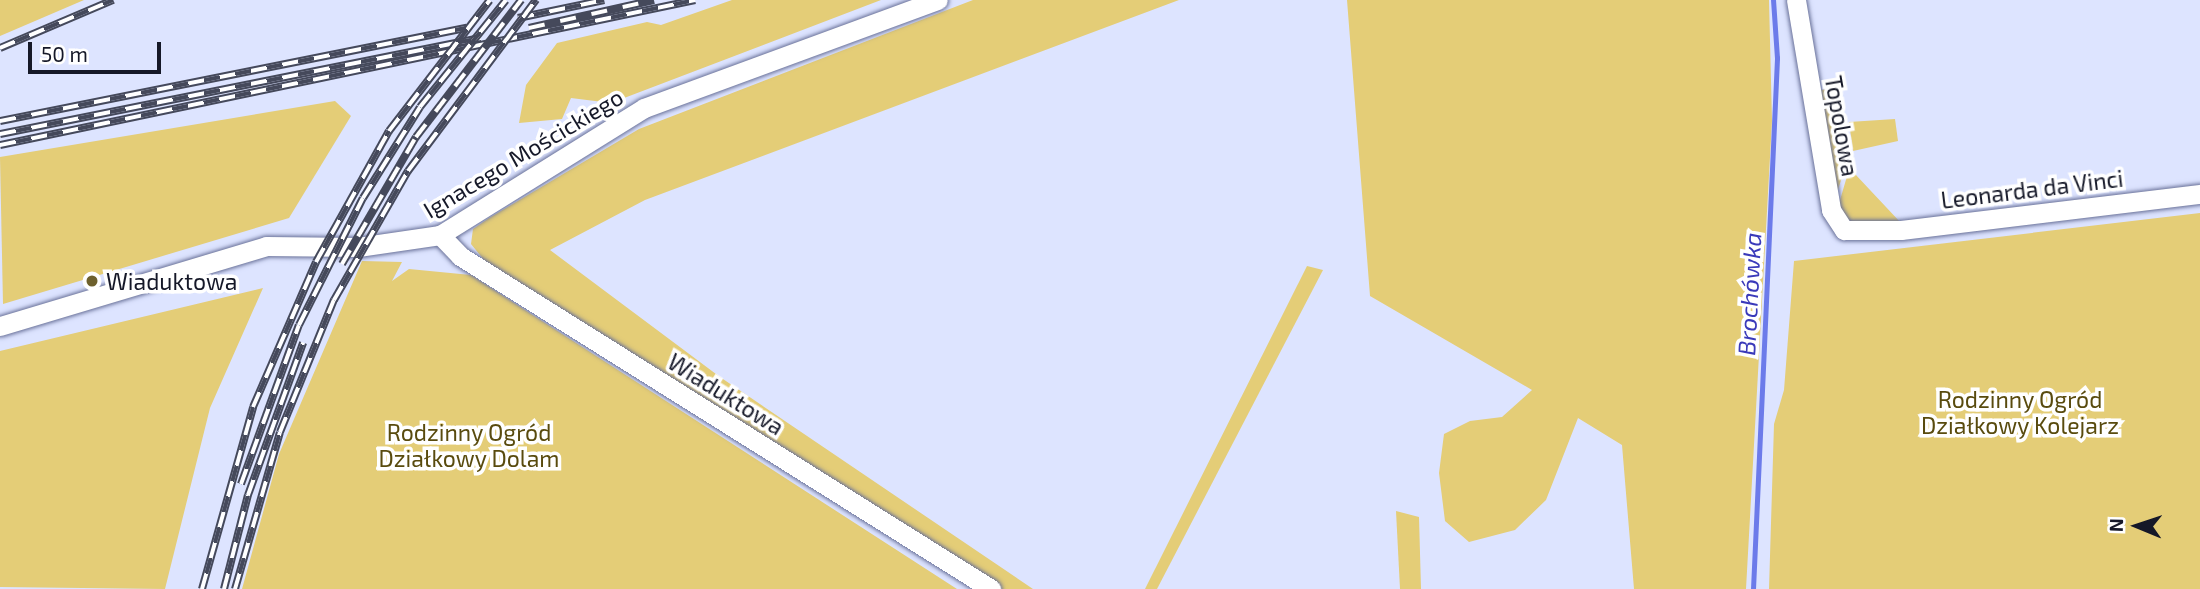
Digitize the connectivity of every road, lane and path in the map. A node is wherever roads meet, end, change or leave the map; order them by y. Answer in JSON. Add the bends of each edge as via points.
{"nodes":[{"id":1,"x":938,"y":0,"type":"edge"},
{"id":2,"x":1796,"y":0,"type":"edge"},
{"id":3,"x":2200,"y":194,"type":"edge"},
{"id":4,"x":1870,"y":232,"type":"joint"},
{"id":5,"x":440,"y":235,"type":"junction"},
{"id":6,"x":0,"y":326,"type":"edge"},
{"id":7,"x":990,"y":589,"type":"edge"}],
"edges":[{"from":1,"to":5,"type":"street","name":"Ignacego Mościckiego","via":[[644,108]]},
{"from":2,"to":4,"type":"street","name":"Topolowa","via":[[1831,210],[1844,229]]},
{"from":3,"to":4,"type":"street","name":"Leonarda da Vinci"},
{"from":5,"to":6,"type":"street","name":"Ignacego Mościckiego","via":[[372,246],[265,246]]},
{"from":5,"to":7,"type":"street","name":"Wiaduktowa","via":[[460,256]]}]}
